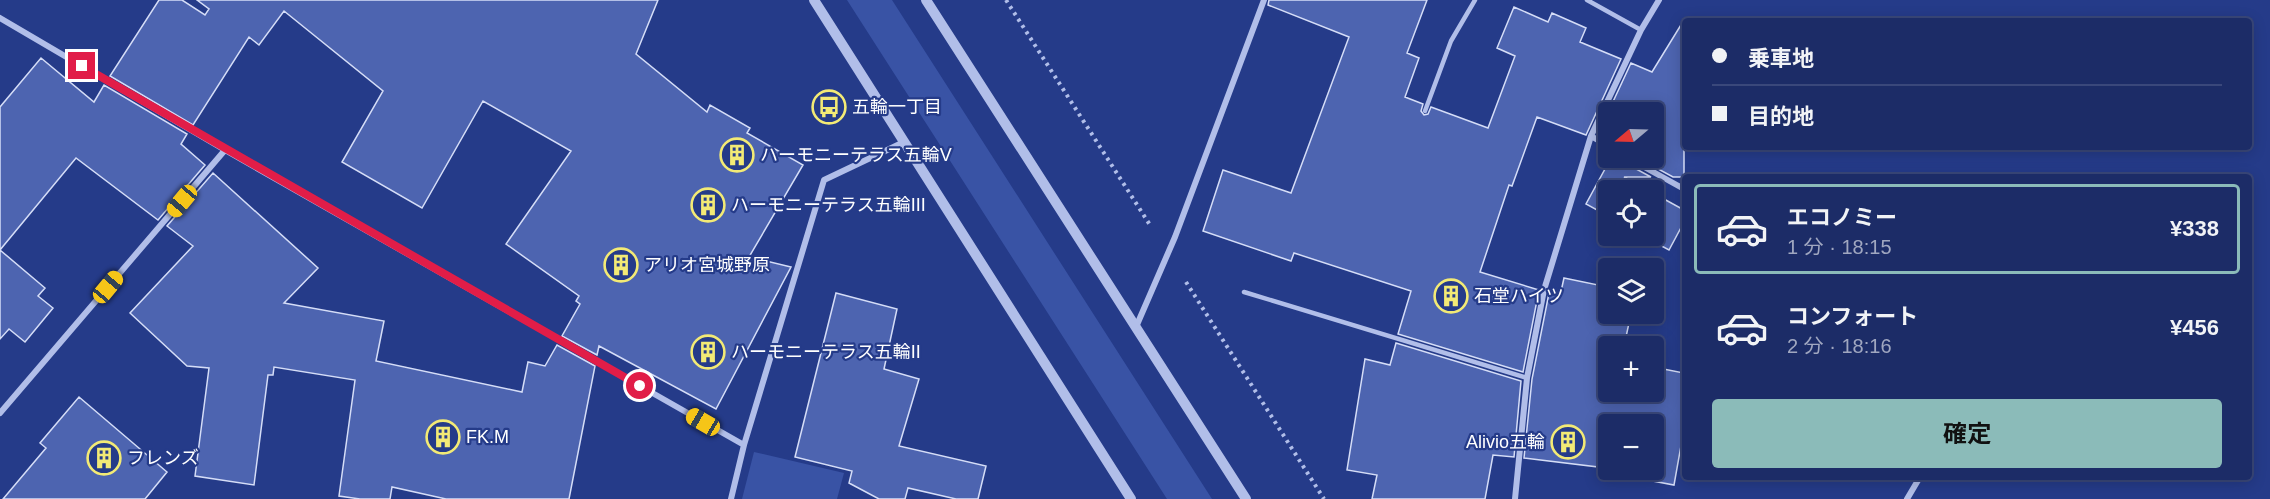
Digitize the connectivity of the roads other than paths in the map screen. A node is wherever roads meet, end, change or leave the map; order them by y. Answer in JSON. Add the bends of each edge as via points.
{"nodes":[{"id":1,"x":814,"y":0,"type":"edge"},
{"id":2,"x":926,"y":0,"type":"edge"},
{"id":3,"x":1264,"y":0,"type":"edge"},
{"id":4,"x":1475,"y":0,"type":"edge"},
{"id":5,"x":1587,"y":0,"type":"edge"},
{"id":6,"x":1659,"y":0,"type":"edge"},
{"id":7,"x":0,"y":18,"type":"edge"},
{"id":8,"x":1641,"y":30,"type":"junction"},
{"id":9,"x":1425,"y":111,"type":"dead end"},
{"id":10,"x":1591,"y":136,"type":"junction"},
{"id":11,"x":1598,"y":140,"type":"edge"},
{"id":12,"x":904,"y":142,"type":"junction"},
{"id":13,"x":225,"y":150,"type":"junction"},
{"id":14,"x":1646,"y":168,"type":"edge"},
{"id":15,"x":1682,"y":188,"type":"edge"},
{"id":16,"x":1244,"y":292,"type":"dead end"},
{"id":17,"x":1135,"y":328,"type":"junction"},
{"id":18,"x":1527,"y":378,"type":"junction"},
{"id":19,"x":0,"y":413,"type":"edge"},
{"id":20,"x":744,"y":445,"type":"junction"},
{"id":21,"x":1918,"y":480,"type":"edge"},
{"id":22,"x":731,"y":499,"type":"edge"},
{"id":23,"x":1131,"y":499,"type":"edge"},
{"id":24,"x":1246,"y":499,"type":"edge"},
{"id":25,"x":1515,"y":499,"type":"edge"},
{"id":26,"x":1906,"y":499,"type":"edge"}],
"edges":[{"from":1,"to":12,"type":"street"},
{"from":2,"to":17,"type":"street"},
{"from":3,"to":17,"type":"street","via":[[1175,237]]},
{"from":4,"to":9,"type":"lane","via":[[1451,41]]},
{"from":5,"to":8,"type":"lane"},
{"from":6,"to":8,"type":"street"},
{"from":7,"to":13,"type":"street"},
{"from":8,"to":10,"type":"street"},
{"from":10,"to":11,"type":"street"},
{"from":10,"to":18,"type":"street","via":[[1544,290]]},
{"from":12,"to":20,"type":"street","via":[[824,180]]},
{"from":12,"to":23,"type":"street"},
{"from":13,"to":19,"type":"street"},
{"from":13,"to":20,"type":"street"},
{"from":14,"to":15,"type":"street"},
{"from":16,"to":18,"type":"lane"},
{"from":17,"to":24,"type":"street"},
{"from":18,"to":25,"type":"street"},
{"from":20,"to":22,"type":"street"},
{"from":21,"to":26,"type":"street"}]}
